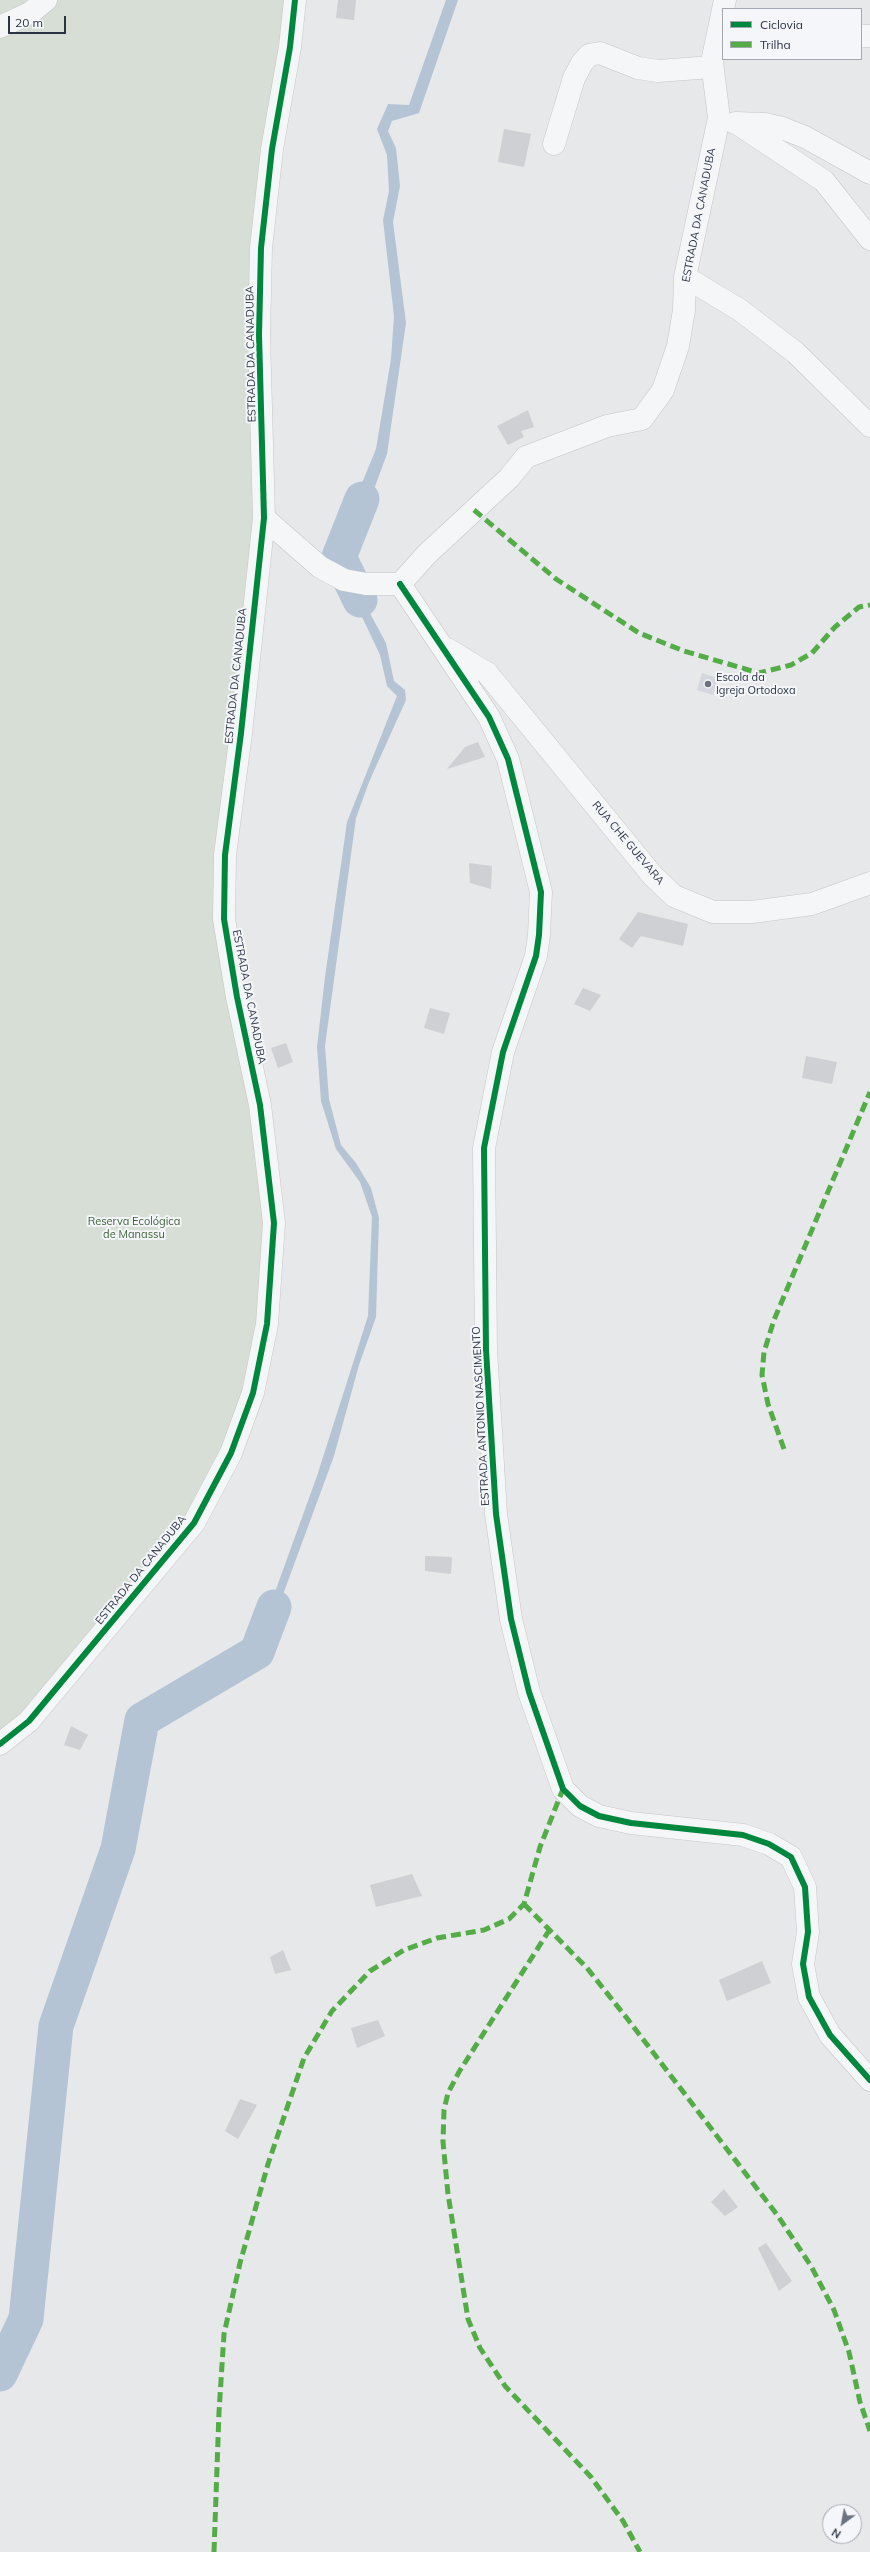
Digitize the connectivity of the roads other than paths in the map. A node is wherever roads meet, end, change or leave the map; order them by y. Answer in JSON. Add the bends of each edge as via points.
{"nodes":[{"id":1,"x":46,"y":0,"type":"edge"},
{"id":2,"x":295,"y":0,"type":"edge"},
{"id":3,"x":722,"y":18,"type":"edge"},
{"id":4,"x":0,"y":27,"type":"edge"},
{"id":5,"x":715,"y":59,"type":"edge"},
{"id":6,"x":728,"y":121,"type":"junction"},
{"id":7,"x":554,"y":144,"type":"dead end"},
{"id":8,"x":870,"y":173,"type":"edge"},
{"id":9,"x":870,"y":239,"type":"edge"},
{"id":10,"x":685,"y":277,"type":"junction"},
{"id":11,"x":870,"y":426,"type":"edge"},
{"id":12,"x":264,"y":518,"type":"junction"},
{"id":13,"x":400,"y":584,"type":"junction"},
{"id":14,"x":442,"y":646,"type":"junction"},
{"id":15,"x":870,"y":883,"type":"edge"},
{"id":16,"x":0,"y":1744,"type":"edge"},
{"id":17,"x":870,"y":2080,"type":"edge"}],
"edges":[{"from":1,"to":4,"type":"street","via":[[30,12]]},
{"from":2,"to":12,"type":"street","name":"ESTRADA DA CANADUBA","via":[[290,47],[272,149],[261,248],[259,335]]},
{"from":3,"to":5,"type":"street","name":"ESTRADA DA CANADUBA"},
{"from":5,"to":6,"type":"street","name":"ESTRADA DA CANADUBA"},
{"from":5,"to":7,"type":"street","via":[[658,71],[638,68],[600,53],[589,55],[574,78]]},
{"from":6,"to":8,"type":"street","via":[[782,128]]},
{"from":6,"to":9,"type":"street","via":[[824,181]]},
{"from":6,"to":10,"type":"street","name":"ESTRADA DA CANADUBA"},
{"from":10,"to":11,"type":"street","via":[[740,310],[796,353]]},
{"from":10,"to":13,"type":"street","name":"ESTRADA DA CANADUBA","via":[[684,310],[678,346],[663,390],[642,419],[607,426],[526,457],[509,478],[427,554]]},
{"from":12,"to":13,"type":"street","via":[[320,567],[344,580],[366,584]]},
{"from":12,"to":16,"type":"street","name":"ESTRADA DA CANADUBA","via":[[225,855],[224,919],[236,997],[260,1105],[274,1223],[267,1324],[253,1394],[230,1453],[194,1523],[28,1721]]},
{"from":13,"to":14,"type":"street","name":"ESTRADA ANTONIO NASCIMENTO"},
{"from":14,"to":15,"type":"street","name":"RUA CHE GUEVARA","via":[[487,673],[653,876],[674,896],[713,912],[752,912],[812,904]]},
{"from":14,"to":17,"type":"street","name":"ESTRADA ANTONIO NASCIMENTO","via":[[489,717],[508,759],[541,892],[540,936],[536,956],[503,1052],[491,1102],[484,1148],[486,1350],[496,1514],[511,1619],[529,1692],[564,1789],[580,1806],[599,1816],[631,1823],[743,1835],[769,1844],[791,1857],[805,1887],[808,1932],[803,1964],[808,1997],[830,2035]]}]}
